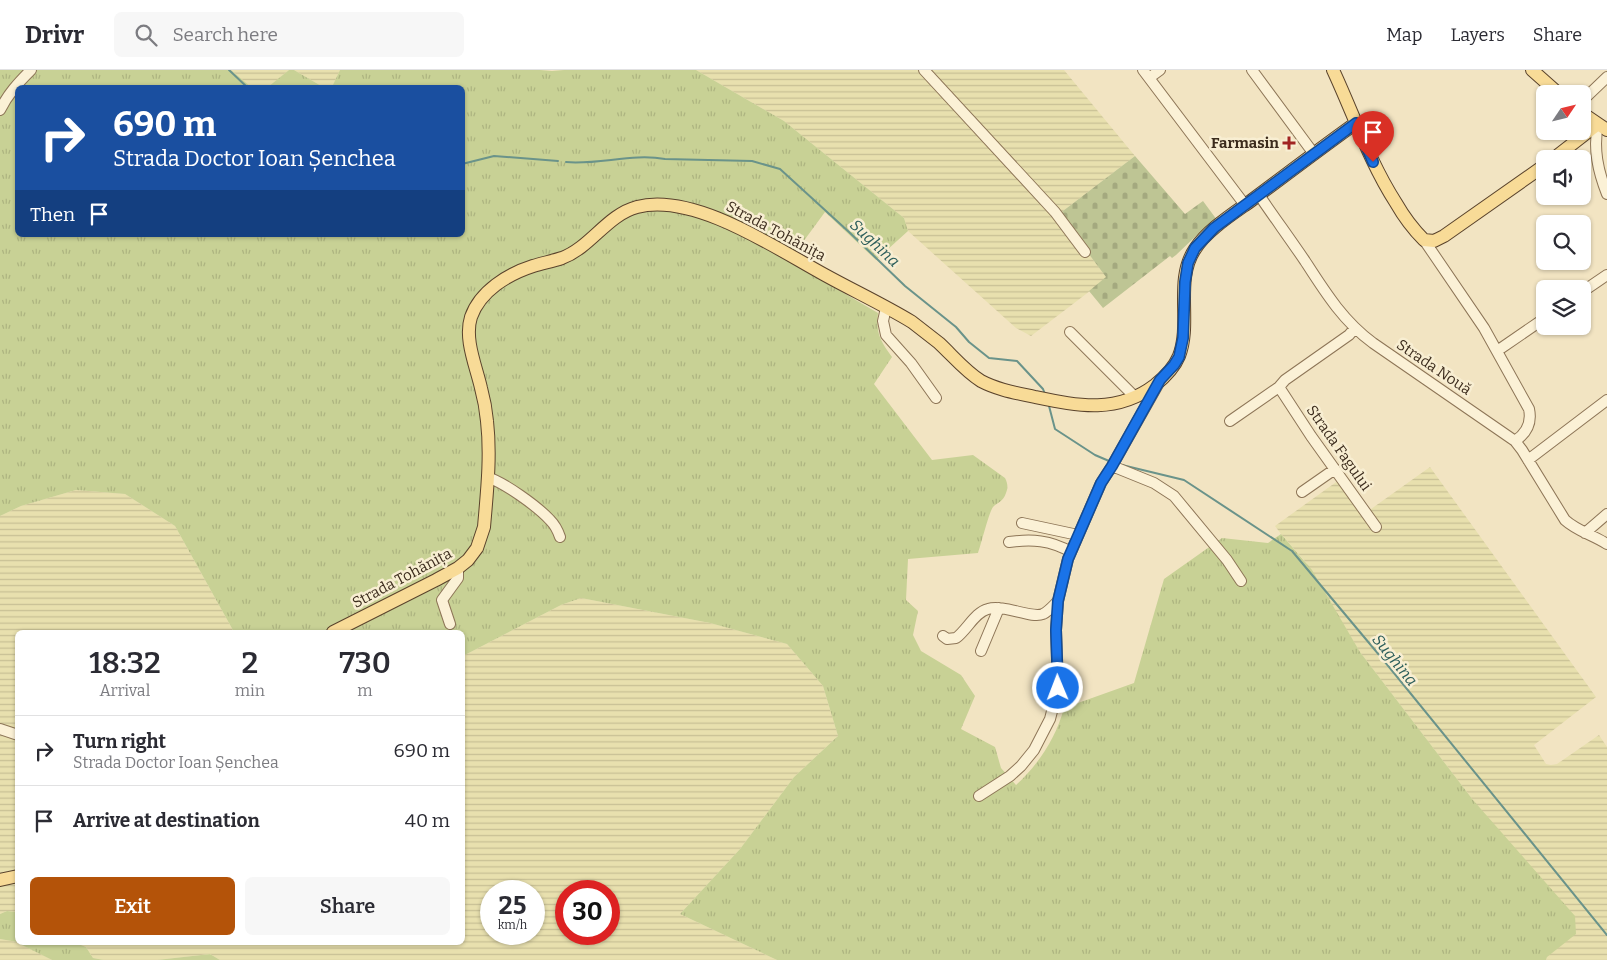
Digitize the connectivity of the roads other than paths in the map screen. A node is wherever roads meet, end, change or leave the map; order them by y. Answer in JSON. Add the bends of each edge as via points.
{"nodes":[{"id":1,"x":31,"y":70,"type":"edge"},
{"id":2,"x":924,"y":70,"type":"edge"},
{"id":3,"x":1160,"y":70,"type":"edge"},
{"id":4,"x":1252,"y":70,"type":"edge"},
{"id":5,"x":1333,"y":70,"type":"edge"},
{"id":6,"x":1532,"y":70,"type":"edge"},
{"id":7,"x":1146,"y":74,"type":"edge"},
{"id":8,"x":1607,"y":78,"type":"edge"},
{"id":9,"x":18,"y":85,"type":"edge"},
{"id":10,"x":1549,"y":85,"type":"edge"},
{"id":11,"x":15,"y":88,"type":"edge"},
{"id":12,"x":1591,"y":93,"type":"edge"},
{"id":13,"x":0,"y":110,"type":"edge"},
{"id":14,"x":1591,"y":119,"type":"edge"},
{"id":15,"x":1356,"y":123,"type":"junction"},
{"id":16,"x":1603,"y":127,"type":"edge"},
{"id":17,"x":1567,"y":150,"type":"edge"},
{"id":18,"x":1314,"y":154,"type":"junction"},
{"id":19,"x":1536,"y":171,"type":"edge"},
{"id":20,"x":1607,"y":194,"type":"edge"},
{"id":21,"x":1259,"y":195,"type":"junction"},
{"id":22,"x":1245,"y":205,"type":"junction"},
{"id":23,"x":1424,"y":240,"type":"junction"},
{"id":24,"x":1085,"y":252,"type":"dead end"},
{"id":25,"x":1607,"y":275,"type":"edge"},
{"id":26,"x":1591,"y":286,"type":"edge"},
{"id":27,"x":886,"y":308,"type":"junction"},
{"id":28,"x":1536,"y":324,"type":"edge"},
{"id":29,"x":1355,"y":328,"type":"junction"},
{"id":30,"x":1070,"y":332,"type":"dead end"},
{"id":31,"x":1497,"y":352,"type":"junction"},
{"id":32,"x":1160,"y":380,"type":"junction"},
{"id":33,"x":1279,"y":387,"type":"junction"},
{"id":34,"x":1135,"y":397,"type":"junction"},
{"id":35,"x":936,"y":398,"type":"dead end"},
{"id":36,"x":1607,"y":400,"type":"edge"},
{"id":37,"x":1230,"y":421,"type":"dead end"},
{"id":38,"x":1515,"y":441,"type":"junction"},
{"id":39,"x":1528,"y":460,"type":"junction"},
{"id":40,"x":1112,"y":466,"type":"junction"},
{"id":41,"x":1335,"y":469,"type":"junction"},
{"id":42,"x":487,"y":477,"type":"junction"},
{"id":43,"x":1302,"y":492,"type":"dead end"},
{"id":44,"x":1607,"y":514,"type":"edge"},
{"id":45,"x":1022,"y":523,"type":"dead end"},
{"id":46,"x":1376,"y":526,"type":"dead end"},
{"id":47,"x":1585,"y":533,"type":"junction"},
{"id":48,"x":1078,"y":535,"type":"junction"},
{"id":49,"x":560,"y":537,"type":"dead end"},
{"id":50,"x":1009,"y":542,"type":"dead end"},
{"id":51,"x":1607,"y":544,"type":"edge"},
{"id":52,"x":1071,"y":552,"type":"junction"},
{"id":53,"x":458,"y":568,"type":"junction"},
{"id":54,"x":1242,"y":581,"type":"dead end"},
{"id":55,"x":1058,"y":601,"type":"junction"},
{"id":56,"x":999,"y":608,"type":"junction"},
{"id":57,"x":450,"y":624,"type":"dead end"},
{"id":58,"x":337,"y":630,"type":"edge"},
{"id":59,"x":943,"y":636,"type":"dead end"},
{"id":60,"x":981,"y":651,"type":"dead end"},
{"id":61,"x":0,"y":728,"type":"edge"},
{"id":62,"x":15,"y":734,"type":"edge"},
{"id":63,"x":979,"y":796,"type":"dead end"},
{"id":64,"x":15,"y":877,"type":"edge"},
{"id":65,"x":0,"y":880,"type":"edge"}],
"edges":[{"from":1,"to":9,"type":"street"},
{"from":2,"to":24,"type":"street","via":[[1049,206]]},
{"from":3,"to":7,"type":"street"},
{"from":4,"to":18,"type":"street"},
{"from":5,"to":15,"type":"main road"},
{"from":6,"to":10,"type":"main road"},
{"from":7,"to":22,"type":"street"},
{"from":8,"to":12,"type":"street"},
{"from":11,"to":13,"type":"street"},
{"from":14,"to":16,"type":"main road"},
{"from":15,"to":18,"type":"main road","name":"Strada Tohănița"},
{"from":15,"to":23,"type":"main road","via":[[1382,181]]},
{"from":16,"to":17,"type":"main road"},
{"from":16,"to":20,"type":"street","via":[[1595,143]]},
{"from":18,"to":21,"type":"main road","name":"Strada Tohănița"},
{"from":19,"to":23,"type":"main road","via":[[1444,236],[1434,241]]},
{"from":21,"to":22,"type":"main road","name":"Strada Tohănița"},
{"from":21,"to":29,"type":"street","name":"Strada Nouă","via":[[1326,295]]},
{"from":22,"to":32,"type":"main road","name":"Strada Tohănița","via":[[1207,235],[1191,255],[1186,272],[1181,348],[1174,365]]},
{"from":23,"to":31,"type":"street"},
{"from":25,"to":26,"type":"street"},
{"from":27,"to":34,"type":"main road","name":"Strada Tohănița","via":[[926,332],[983,382],[1005,390],[1078,405],[1106,405]]},
{"from":27,"to":35,"type":"street","via":[[883,321],[886,335]]},
{"from":27,"to":42,"type":"main road","name":"Strada Tohănița","via":[[709,215],[660,205],[627,211],[572,253],[505,279],[474,310],[469,332],[485,404]]},
{"from":28,"to":31,"type":"street"},
{"from":29,"to":33,"type":"street"},
{"from":29,"to":38,"type":"street","name":"Strada Nouă"},
{"from":30,"to":34,"type":"street"},
{"from":31,"to":38,"type":"street","via":[[1530,415],[1528,429]]},
{"from":32,"to":34,"type":"main road","name":"Strada Tohănița"},
{"from":32,"to":40,"type":"street"},
{"from":33,"to":37,"type":"street"},
{"from":33,"to":41,"type":"street","name":"Strada Fagului"},
{"from":36,"to":39,"type":"street"},
{"from":38,"to":39,"type":"street","name":"Strada Nouă"},
{"from":39,"to":47,"type":"street","name":"Strada Nouă","via":[[1564,520]]},
{"from":40,"to":48,"type":"street"},
{"from":40,"to":54,"type":"street","via":[[1154,483],[1174,496]]},
{"from":41,"to":43,"type":"street"},
{"from":41,"to":46,"type":"street","name":"Strada Fagului"},
{"from":42,"to":49,"type":"street","via":[[507,486],[545,515]]},
{"from":42,"to":53,"type":"main road","name":"Strada Tohănița","via":[[482,537],[474,552]]},
{"from":44,"to":47,"type":"street"},
{"from":45,"to":48,"type":"street"},
{"from":47,"to":51,"type":"street","name":"Strada Nouă"},
{"from":48,"to":52,"type":"street"},
{"from":50,"to":52,"type":"street","via":[[1044,541]]},
{"from":52,"to":55,"type":"street"},
{"from":53,"to":57,"type":"street","via":[[458,578],[442,598]]},
{"from":53,"to":58,"type":"main road","name":"Strada Tohănița"},
{"from":55,"to":56,"type":"street","via":[[1039,615]]},
{"from":55,"to":63,"type":"street","via":[[1058,688],[1050,719],[1034,750],[1021,766]]},
{"from":56,"to":59,"type":"street","via":[[985,610],[956,638]]},
{"from":56,"to":60,"type":"street"},
{"from":61,"to":62,"type":"street"},
{"from":64,"to":65,"type":"main road"}]}
